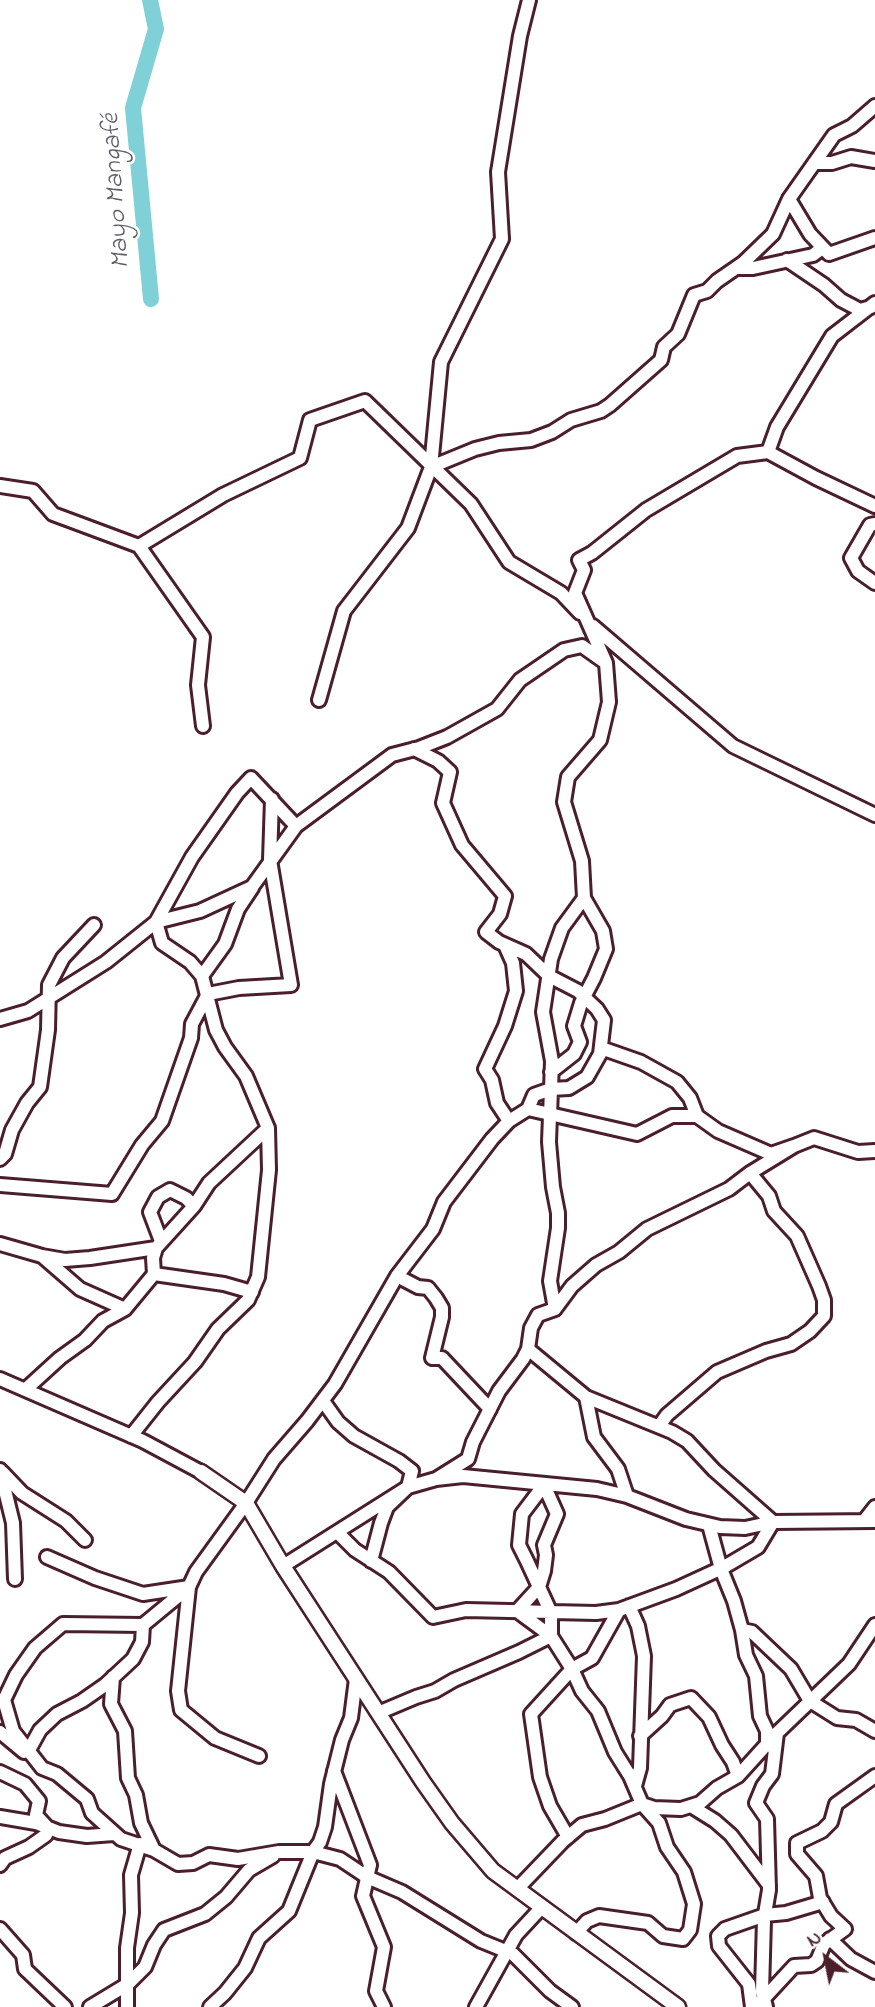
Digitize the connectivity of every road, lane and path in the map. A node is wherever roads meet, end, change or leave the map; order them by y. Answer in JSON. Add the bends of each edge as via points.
{"nodes":[{"id":1,"x":529,"y":0,"type":"edge"},
{"id":2,"x":875,"y":106,"type":"edge"},
{"id":3,"x":875,"y":161,"type":"edge"},
{"id":4,"x":814,"y":163,"type":"junction"},
{"id":5,"x":789,"y":199,"type":"junction"},
{"id":6,"x":875,"y":238,"type":"edge"},
{"id":7,"x":821,"y":248,"type":"junction"},
{"id":8,"x":787,"y":260,"type":"junction"},
{"id":9,"x":736,"y":268,"type":"junction"},
{"id":10,"x":873,"y":308,"type":"edge"},
{"id":11,"x":768,"y":452,"type":"junction"},
{"id":12,"x":431,"y":467,"type":"junction"},
{"id":13,"x":0,"y":486,"type":"edge"},
{"id":14,"x":875,"y":506,"type":"edge"},
{"id":15,"x":875,"y":524,"type":"edge"},
{"id":16,"x":139,"y":546,"type":"junction"},
{"id":17,"x":875,"y":583,"type":"edge"},
{"id":18,"x":589,"y":622,"type":"junction"},
{"id":19,"x":606,"y":663,"type":"junction"},
{"id":20,"x":319,"y":700,"type":"dead end"},
{"id":21,"x":203,"y":726,"type":"dead end"},
{"id":22,"x":414,"y":749,"type":"junction"},
{"id":23,"x":271,"y":799,"type":"junction"},
{"id":24,"x":875,"y":815,"type":"edge"},
{"id":25,"x":296,"y":826,"type":"junction"},
{"id":26,"x":270,"y":860,"type":"junction"},
{"id":27,"x":252,"y":887,"type":"junction"},
{"id":28,"x":584,"y":898,"type":"junction"},
{"id":29,"x":156,"y":922,"type":"junction"},
{"id":30,"x":94,"y":926,"type":"dead end"},
{"id":31,"x":505,"y":945,"type":"junction"},
{"id":32,"x":202,"y":976,"type":"junction"},
{"id":33,"x":549,"y":976,"type":"junction"},
{"id":34,"x":208,"y":994,"type":"junction"},
{"id":35,"x":584,"y":997,"type":"junction"},
{"id":36,"x":47,"y":999,"type":"junction"},
{"id":37,"x":0,"y":1019,"type":"edge"},
{"id":38,"x":601,"y":1048,"type":"junction"},
{"id":39,"x":551,"y":1072,"type":"junction"},
{"id":40,"x":551,"y":1089,"type":"junction"},
{"id":41,"x":528,"y":1109,"type":"junction"},
{"id":42,"x":550,"y":1114,"type":"junction"},
{"id":43,"x":697,"y":1116,"type":"junction"},
{"id":44,"x":509,"y":1121,"type":"junction"},
{"id":45,"x":268,"y":1128,"type":"junction"},
{"id":46,"x":794,"y":1146,"type":"junction"},
{"id":47,"x":875,"y":1151,"type":"edge"},
{"id":48,"x":0,"y":1159,"type":"edge"},
{"id":49,"x":750,"y":1173,"type":"junction"},
{"id":50,"x":0,"y":1185,"type":"edge"},
{"id":51,"x":194,"y":1206,"type":"junction"},
{"id":52,"x":0,"y":1244,"type":"edge"},
{"id":53,"x":158,"y":1244,"type":"junction"},
{"id":54,"x":42,"y":1256,"type":"junction"},
{"id":55,"x":154,"y":1274,"type":"junction"},
{"id":56,"x":397,"y":1276,"type":"junction"},
{"id":57,"x":252,"y":1292,"type":"junction"},
{"id":58,"x":125,"y":1309,"type":"junction"},
{"id":59,"x":555,"y":1309,"type":"junction"},
{"id":60,"x":528,"y":1349,"type":"junction"},
{"id":61,"x":0,"y":1379,"type":"edge"},
{"id":62,"x":26,"y":1389,"type":"junction"},
{"id":63,"x":586,"y":1396,"type":"junction"},
{"id":64,"x":323,"y":1401,"type":"junction"},
{"id":65,"x":490,"y":1409,"type":"junction"},
{"id":66,"x":659,"y":1426,"type":"junction"},
{"id":67,"x":131,"y":1436,"type":"junction"},
{"id":68,"x":0,"y":1470,"type":"edge"},
{"id":69,"x":201,"y":1472,"type":"joint"},
{"id":70,"x":436,"y":1479,"type":"junction"},
{"id":71,"x":544,"y":1485,"type":"junction"},
{"id":72,"x":408,"y":1487,"type":"junction"},
{"id":73,"x":627,"y":1496,"type":"junction"},
{"id":74,"x":246,"y":1503,"type":"junction"},
{"id":75,"x":875,"y":1507,"type":"edge"},
{"id":76,"x":869,"y":1521,"type":"edge"},
{"id":77,"x":773,"y":1522,"type":"junction"},
{"id":78,"x":709,"y":1524,"type":"junction"},
{"id":79,"x":337,"y":1532,"type":"junction"},
{"id":80,"x":85,"y":1539,"type":"dead end"},
{"id":81,"x":47,"y":1558,"type":"dead end"},
{"id":82,"x":371,"y":1561,"type":"junction"},
{"id":83,"x":283,"y":1566,"type":"junction"},
{"id":84,"x":721,"y":1569,"type":"junction"},
{"id":85,"x":15,"y":1579,"type":"dead end"},
{"id":86,"x":189,"y":1587,"type":"junction"},
{"id":87,"x":539,"y":1587,"type":"junction"},
{"id":88,"x":624,"y":1608,"type":"junction"},
{"id":89,"x":517,"y":1611,"type":"junction"},
{"id":90,"x":551,"y":1613,"type":"junction"},
{"id":91,"x":143,"y":1625,"type":"junction"},
{"id":92,"x":875,"y":1625,"type":"edge"},
{"id":93,"x":742,"y":1630,"type":"junction"},
{"id":94,"x":551,"y":1636,"type":"junction"},
{"id":95,"x":572,"y":1669,"type":"junction"},
{"id":96,"x":113,"y":1678,"type":"junction"},
{"id":97,"x":356,"y":1679,"type":"junction"},
{"id":98,"x":810,"y":1701,"type":"junction"},
{"id":99,"x":378,"y":1713,"type":"junction"},
{"id":100,"x":875,"y":1731,"type":"edge"},
{"id":101,"x":0,"y":1732,"type":"edge"},
{"id":102,"x":777,"y":1733,"type":"junction"},
{"id":103,"x":640,"y":1736,"type":"junction"},
{"id":104,"x":767,"y":1746,"type":"junction"},
{"id":105,"x":32,"y":1754,"type":"junction"},
{"id":106,"x":259,"y":1756,"type":"dead end"},
{"id":107,"x":334,"y":1771,"type":"junction"},
{"id":108,"x":0,"y":1772,"type":"edge"},
{"id":109,"x":738,"y":1776,"type":"junction"},
{"id":110,"x":875,"y":1776,"type":"edge"},
{"id":111,"x":635,"y":1786,"type":"junction"},
{"id":112,"x":642,"y":1804,"type":"junction"},
{"id":113,"x":691,"y":1806,"type":"junction"},
{"id":114,"x":0,"y":1817,"type":"edge"},
{"id":115,"x":48,"y":1828,"type":"junction"},
{"id":116,"x":114,"y":1834,"type":"junction"},
{"id":117,"x":568,"y":1837,"type":"junction"},
{"id":118,"x":140,"y":1844,"type":"junction"},
{"id":119,"x":154,"y":1850,"type":"junction"},
{"id":120,"x":279,"y":1852,"type":"junction"},
{"id":121,"x":313,"y":1852,"type":"junction"},
{"id":122,"x":0,"y":1865,"type":"edge"},
{"id":123,"x":367,"y":1877,"type":"junction"},
{"id":124,"x":769,"y":1885,"type":"junction"},
{"id":125,"x":517,"y":1889,"type":"junction"},
{"id":126,"x":823,"y":1902,"type":"junction"},
{"id":127,"x":542,"y":1907,"type":"junction"},
{"id":128,"x":765,"y":1915,"type":"junction"},
{"id":129,"x":0,"y":1929,"type":"edge"},
{"id":130,"x":576,"y":1933,"type":"junction"},
{"id":131,"x":830,"y":1939,"type":"junction"},
{"id":132,"x":508,"y":1952,"type":"junction"},
{"id":133,"x":875,"y":1972,"type":"edge"},
{"id":134,"x":128,"y":1984,"type":"junction"},
{"id":135,"x":759,"y":2005,"type":"edge"},
{"id":136,"x":65,"y":2007,"type":"edge"},
{"id":137,"x":90,"y":2007,"type":"edge"},
{"id":138,"x":127,"y":2007,"type":"edge"},
{"id":139,"x":210,"y":2007,"type":"edge"},
{"id":140,"x":384,"y":2007,"type":"edge"},
{"id":141,"x":476,"y":2007,"type":"edge"},
{"id":142,"x":572,"y":2007,"type":"edge"},
{"id":143,"x":678,"y":2007,"type":"edge"}],
"edges":[{"from":1,"to":12,"type":"street","via":[[498,172],[502,239],[441,362]]},
{"from":2,"to":4,"type":"street","via":[[834,135]]},
{"from":3,"to":4,"type":"street","via":[[852,157]]},
{"from":4,"to":5,"type":"street"},
{"from":5,"to":7,"type":"street"},
{"from":5,"to":9,"type":"street","via":[[773,234]]},
{"from":6,"to":7,"type":"street","via":[[829,254]]},
{"from":7,"to":8,"type":"street","via":[[813,255]]},
{"from":8,"to":9,"type":"street"},
{"from":8,"to":10,"type":"street","via":[[841,300],[860,310]]},
{"from":9,"to":12,"type":"street","via":[[707,291],[694,295],[678,334],[664,347],[661,359],[601,411],[531,440],[487,446]]},
{"from":10,"to":11,"type":"street","via":[[832,336]]},
{"from":11,"to":14,"type":"street"},
{"from":11,"to":18,"type":"street","via":[[737,456],[707,473],[646,510],[579,560],[584,570],[575,593]]},
{"from":12,"to":16,"type":"street","via":[[365,401],[310,420],[300,458],[223,495]]},
{"from":12,"to":18,"type":"street","via":[[471,505],[509,562],[561,593]]},
{"from":12,"to":20,"type":"street","via":[[408,528],[344,611]]},
{"from":13,"to":16,"type":"street","via":[[33,491],[53,514]]},
{"from":15,"to":17,"type":"street","via":[[870,525],[851,558],[858,571]]},
{"from":16,"to":21,"type":"street","via":[[203,637],[198,685]]},
{"from":18,"to":19,"type":"street"},
{"from":18,"to":24,"type":"street","via":[[733,746]]},
{"from":19,"to":22,"type":"street","via":[[582,646],[564,650],[520,680],[497,709],[447,737]]},
{"from":19,"to":28,"type":"street","via":[[609,702],[600,740],[568,777],[564,802],[582,860]]},
{"from":22,"to":25,"type":"street","via":[[392,755]]},
{"from":22,"to":31,"type":"street","via":[[450,772],[443,803],[462,845],[505,896],[500,914],[486,932]]},
{"from":23,"to":25,"type":"street"},
{"from":23,"to":26,"type":"street"},
{"from":23,"to":29,"type":"street","via":[[251,778],[192,857]]},
{"from":25,"to":26,"type":"street"},
{"from":26,"to":27,"type":"street"},
{"from":26,"to":34,"type":"street","via":[[291,985]]},
{"from":27,"to":29,"type":"street","via":[[200,911]]},
{"from":27,"to":32,"type":"street","via":[[225,944]]},
{"from":28,"to":33,"type":"street","via":[[562,928]]},
{"from":28,"to":35,"type":"street","via":[[603,931],[606,948]]},
{"from":29,"to":32,"type":"street","via":[[162,943]]},
{"from":29,"to":36,"type":"street","via":[[106,962]]},
{"from":30,"to":36,"type":"street","via":[[63,958]]},
{"from":31,"to":33,"type":"street","via":[[526,954]]},
{"from":31,"to":44,"type":"street","via":[[513,963],[516,991],[485,1069]]},
{"from":32,"to":34,"type":"street"},
{"from":33,"to":35,"type":"street"},
{"from":33,"to":39,"type":"street","via":[[543,1012]]},
{"from":34,"to":45,"type":"street","via":[[216,1031],[246,1076]]},
{"from":34,"to":50,"type":"street","via":[[192,1024],[162,1121],[112,1194]]},
{"from":35,"to":38,"type":"street","via":[[604,1020]]},
{"from":35,"to":39,"type":"street","via":[[574,1026],[580,1042]]},
{"from":36,"to":37,"type":"street","via":[[28,1011]]},
{"from":36,"to":48,"type":"street","via":[[40,1087],[12,1130]]},
{"from":38,"to":40,"type":"street","via":[[587,1077],[569,1088]]},
{"from":38,"to":43,"type":"street","via":[[641,1062],[677,1082]]},
{"from":39,"to":40,"type":"street"},
{"from":40,"to":41,"type":"street","via":[[534,1095]]},
{"from":40,"to":42,"type":"street"},
{"from":41,"to":42,"type":"street"},
{"from":41,"to":44,"type":"street"},
{"from":42,"to":43,"type":"street","via":[[637,1133],[672,1116]]},
{"from":42,"to":59,"type":"street","via":[[550,1165],[558,1213],[550,1281]]},
{"from":43,"to":46,"type":"street","via":[[718,1131],[771,1154]]},
{"from":44,"to":56,"type":"street","via":[[444,1202],[433,1229]]},
{"from":45,"to":51,"type":"street","via":[[209,1183]]},
{"from":45,"to":57,"type":"street","via":[[264,1229]]},
{"from":46,"to":47,"type":"street","via":[[814,1139],[858,1152]]},
{"from":46,"to":49,"type":"street"},
{"from":49,"to":59,"type":"street","via":[[729,1189],[646,1229],[580,1279]]},
{"from":49,"to":66,"type":"street","via":[[797,1236],[824,1300],[824,1316],[791,1344],[717,1372]]},
{"from":51,"to":53,"type":"street"},
{"from":51,"to":53,"type":"street","via":[[170,1190],[158,1197],[150,1212]]},
{"from":52,"to":54,"type":"street"},
{"from":53,"to":54,"type":"street","via":[[65,1260]]},
{"from":53,"to":55,"type":"street"},
{"from":54,"to":58,"type":"street","via":[[80,1289]]},
{"from":55,"to":57,"type":"street"},
{"from":55,"to":58,"type":"street"},
{"from":56,"to":64,"type":"street"},
{"from":56,"to":65,"type":"street","via":[[428,1289],[436,1298],[442,1317],[432,1358],[448,1363]]},
{"from":57,"to":67,"type":"street"},
{"from":58,"to":62,"type":"street","via":[[103,1321]]},
{"from":59,"to":60,"type":"street","via":[[538,1315]]},
{"from":60,"to":63,"type":"street"},
{"from":60,"to":65,"type":"street"},
{"from":61,"to":62,"type":"street"},
{"from":62,"to":67,"type":"street"},
{"from":63,"to":66,"type":"street"},
{"from":63,"to":73,"type":"street","via":[[594,1437],[618,1469]]},
{"from":64,"to":72,"type":"street","via":[[354,1436],[412,1471]]},
{"from":64,"to":74,"type":"street","via":[[274,1459]]},
{"from":65,"to":70,"type":"street","via":[[468,1459]]},
{"from":66,"to":77,"type":"street","via":[[687,1441]]},
{"from":67,"to":69,"type":"street"},
{"from":68,"to":80,"type":"street","via":[[22,1493]]},
{"from":68,"to":85,"type":"street","via":[[13,1523]]},
{"from":69,"to":74,"type":"main road"},
{"from":70,"to":71,"type":"street","via":[[463,1476]]},
{"from":70,"to":72,"type":"street"},
{"from":71,"to":73,"type":"street"},
{"from":71,"to":87,"type":"street","via":[[557,1514],[544,1545]]},
{"from":71,"to":87,"type":"street","via":[[519,1525],[519,1545]]},
{"from":72,"to":79,"type":"street"},
{"from":72,"to":82,"type":"street","via":[[387,1507]]},
{"from":73,"to":78,"type":"street"},
{"from":74,"to":83,"type":"main road"},
{"from":74,"to":86,"type":"street"},
{"from":75,"to":76,"type":"street"},
{"from":76,"to":77,"type":"street"},
{"from":77,"to":78,"type":"street","via":[[745,1528]]},
{"from":77,"to":84,"type":"street","via":[[758,1547]]},
{"from":78,"to":84,"type":"street"},
{"from":79,"to":82,"type":"street"},
{"from":79,"to":83,"type":"street"},
{"from":81,"to":86,"type":"street","via":[[143,1594]]},
{"from":82,"to":89,"type":"street","via":[[389,1572],[433,1617],[466,1610]]},
{"from":83,"to":97,"type":"main road"},
{"from":84,"to":88,"type":"street"},
{"from":84,"to":93,"type":"street"},
{"from":86,"to":91,"type":"street"},
{"from":86,"to":106,"type":"street","via":[[178,1691],[181,1710],[215,1738]]},
{"from":87,"to":89,"type":"street"},
{"from":87,"to":90,"type":"street"},
{"from":88,"to":90,"type":"street"},
{"from":88,"to":95,"type":"street","via":[[592,1658]]},
{"from":88,"to":103,"type":"street","via":[[638,1626],[644,1656]]},
{"from":89,"to":90,"type":"street"},
{"from":89,"to":94,"type":"street"},
{"from":90,"to":94,"type":"street"},
{"from":91,"to":96,"type":"street","via":[[142,1642],[133,1659]]},
{"from":91,"to":105,"type":"street","via":[[62,1624],[35,1648],[4,1700],[12,1731]]},
{"from":92,"to":98,"type":"street","via":[[849,1664]]},
{"from":93,"to":98,"type":"street","via":[[752,1632],[791,1668]]},
{"from":93,"to":104,"type":"street","via":[[746,1656],[756,1676]]},
{"from":94,"to":95,"type":"street"},
{"from":94,"to":99,"type":"street"},
{"from":95,"to":111,"type":"street"},
{"from":95,"to":117,"type":"street","via":[[531,1714],[540,1777]]},
{"from":96,"to":105,"type":"street","via":[[57,1714],[40,1730]]},
{"from":96,"to":119,"type":"street","via":[[111,1704],[125,1731],[128,1778]]},
{"from":97,"to":99,"type":"main road"},
{"from":97,"to":107,"type":"street","via":[[351,1718]]},
{"from":98,"to":100,"type":"street","via":[[837,1718],[856,1720]]},
{"from":98,"to":102,"type":"street"},
{"from":99,"to":125,"type":"main road","via":[[452,1823],[493,1871]]},
{"from":101,"to":105,"type":"street"},
{"from":102,"to":104,"type":"street"},
{"from":102,"to":124,"type":"street","via":[[772,1774],[756,1803],[767,1818]]},
{"from":103,"to":109,"type":"street","via":[[670,1705],[691,1698],[709,1717]]},
{"from":103,"to":111,"type":"street"},
{"from":104,"to":109,"type":"street"},
{"from":105,"to":116,"type":"street","via":[[42,1768],[57,1774],[86,1799],[92,1813]]},
{"from":107,"to":121,"type":"street","via":[[325,1827]]},
{"from":107,"to":123,"type":"street","via":[[370,1865]]},
{"from":108,"to":115,"type":"street","via":[[25,1784],[39,1801],[36,1815]]},
{"from":109,"to":113,"type":"street"},
{"from":110,"to":126,"type":"street","via":[[836,1804],[831,1822],[822,1832],[797,1843],[796,1854],[816,1877]]},
{"from":111,"to":112,"type":"street"},
{"from":112,"to":113,"type":"street","via":[[654,1808]]},
{"from":112,"to":117,"type":"street","via":[[582,1825]]},
{"from":112,"to":130,"type":"street","via":[[659,1823],[667,1847],[684,1872],[694,1904],[690,1930],[683,1939],[663,1936],[648,1923],[599,1916]]},
{"from":113,"to":124,"type":"street","via":[[731,1835]]},
{"from":114,"to":115,"type":"street"},
{"from":115,"to":116,"type":"street","via":[[88,1836]]},
{"from":115,"to":122,"type":"street","via":[[46,1835]]},
{"from":116,"to":118,"type":"street"},
{"from":117,"to":125,"type":"street"},
{"from":118,"to":119,"type":"street"},
{"from":118,"to":134,"type":"street","via":[[131,1875]]},
{"from":119,"to":120,"type":"street","via":[[178,1864],[209,1855],[238,1859]]},
{"from":120,"to":121,"type":"street"},
{"from":120,"to":134,"type":"street","via":[[249,1870],[205,1914],[164,1930],[145,1967]]},
{"from":121,"to":123,"type":"street","via":[[340,1859]]},
{"from":121,"to":139,"type":"street","via":[[289,1911],[259,1938],[245,1968]]},
{"from":123,"to":132,"type":"street"},
{"from":123,"to":140,"type":"street","via":[[363,1896],[384,1947],[376,1991]]},
{"from":124,"to":128,"type":"street"},
{"from":125,"to":127,"type":"main road"},
{"from":126,"to":128,"type":"street"},
{"from":126,"to":131,"type":"street","via":[[845,1929]]},
{"from":127,"to":130,"type":"main road"},
{"from":127,"to":132,"type":"street","via":[[516,1935]]},
{"from":128,"to":135,"type":"street"},
{"from":128,"to":135,"type":"street","via":[[725,1928],[718,1936],[719,1946],[749,1984]]},
{"from":129,"to":136,"type":"street","via":[[23,1955],[25,1969]]},
{"from":130,"to":143,"type":"main road"},
{"from":131,"to":133,"type":"street","via":[[851,1959]]},
{"from":131,"to":135,"type":"street","via":[[817,1961],[794,1966]]},
{"from":132,"to":141,"type":"street"},
{"from":132,"to":142,"type":"street"},
{"from":134,"to":137,"type":"street"},
{"from":134,"to":138,"type":"street"}]}
